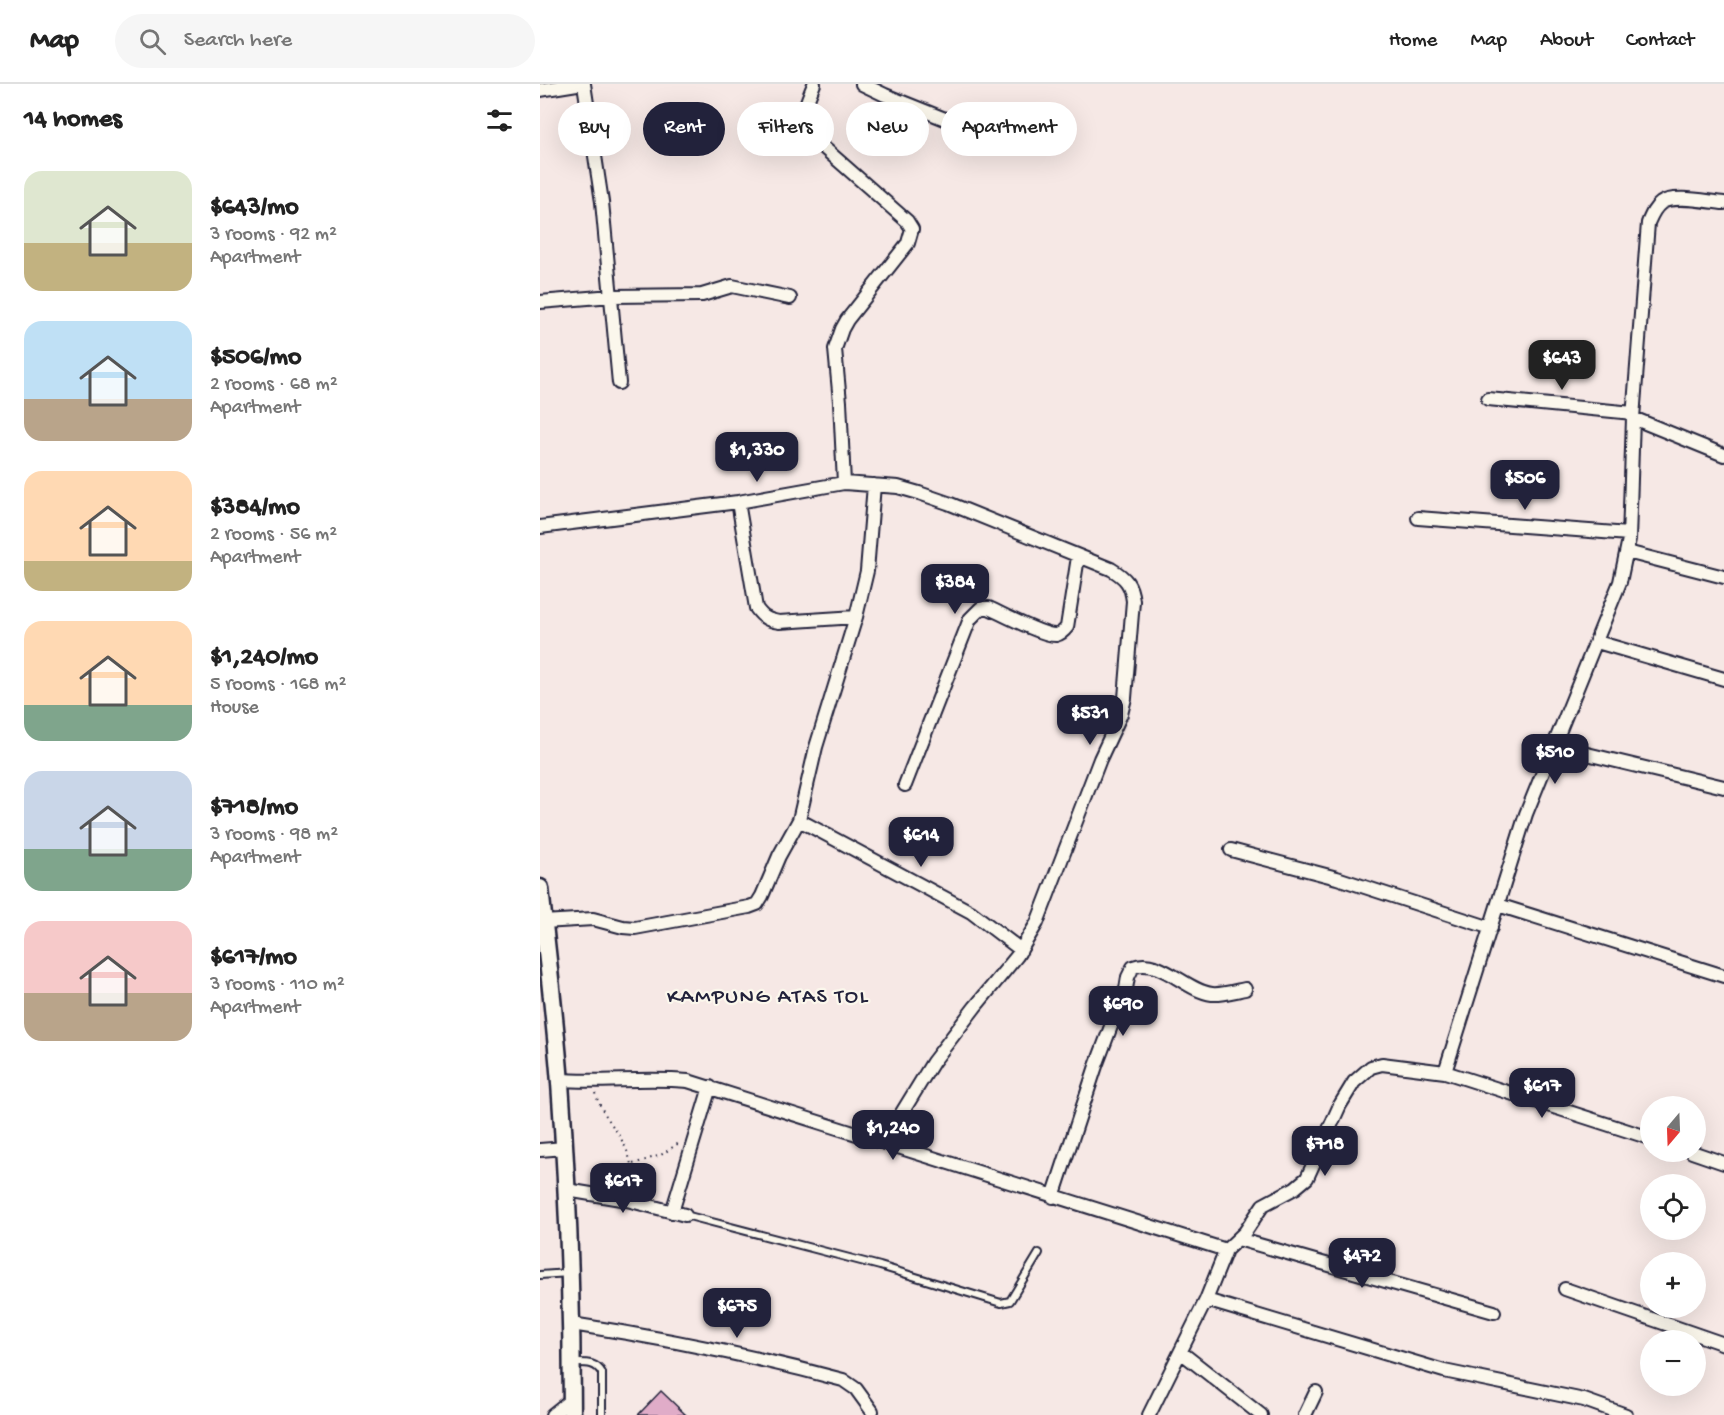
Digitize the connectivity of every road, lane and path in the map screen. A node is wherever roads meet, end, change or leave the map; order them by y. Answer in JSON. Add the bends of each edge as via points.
{"nodes":[{"id":1,"x":577,"y":84,"type":"edge"},
{"id":2,"x":584,"y":84,"type":"edge"},
{"id":3,"x":814,"y":84,"type":"edge"},
{"id":4,"x":862,"y":84,"type":"edge"},
{"id":5,"x":540,"y":90,"type":"edge"},
{"id":6,"x":941,"y":117,"type":"edge"},
{"id":7,"x":1724,"y":203,"type":"edge"},
{"id":8,"x":612,"y":296,"type":"junction"},
{"id":9,"x":790,"y":298,"type":"dead end"},
{"id":10,"x":540,"y":302,"type":"edge"},
{"id":11,"x":619,"y":383,"type":"dead end"},
{"id":12,"x":1488,"y":399,"type":"dead end"},
{"id":13,"x":1633,"y":415,"type":"junction"},
{"id":14,"x":1724,"y":456,"type":"edge"},
{"id":15,"x":844,"y":483,"type":"junction"},
{"id":16,"x":874,"y":485,"type":"junction"},
{"id":17,"x":738,"y":502,"type":"junction"},
{"id":18,"x":1418,"y":518,"type":"dead end"},
{"id":19,"x":540,"y":527,"type":"edge"},
{"id":20,"x":1629,"y":534,"type":"junction"},
{"id":21,"x":1627,"y":552,"type":"junction"},
{"id":22,"x":1078,"y":557,"type":"junction"},
{"id":23,"x":1724,"y":577,"type":"edge"},
{"id":24,"x":856,"y":617,"type":"junction"},
{"id":25,"x":1597,"y":642,"type":"junction"},
{"id":26,"x":1724,"y":679,"type":"edge"},
{"id":27,"x":1554,"y":746,"type":"junction"},
{"id":28,"x":905,"y":785,"type":"dead end"},
{"id":29,"x":1724,"y":787,"type":"edge"},
{"id":30,"x":799,"y":820,"type":"junction"},
{"id":31,"x":1231,"y":850,"type":"dead end"},
{"id":32,"x":540,"y":888,"type":"edge"},
{"id":33,"x":1498,"y":905,"type":"junction"},
{"id":34,"x":543,"y":922,"type":"junction"},
{"id":35,"x":1491,"y":928,"type":"junction"},
{"id":36,"x":1021,"y":950,"type":"junction"},
{"id":37,"x":1724,"y":976,"type":"edge"},
{"id":38,"x":1245,"y":989,"type":"dead end"},
{"id":39,"x":1445,"y":1072,"type":"junction"},
{"id":40,"x":560,"y":1080,"type":"junction"},
{"id":41,"x":591,"y":1082,"type":"junction"},
{"id":42,"x":710,"y":1087,"type":"junction"},
{"id":43,"x":697,"y":1132,"type":"junction"},
{"id":44,"x":1640,"y":1135,"type":"edge"},
{"id":45,"x":884,"y":1142,"type":"junction"},
{"id":46,"x":565,"y":1148,"type":"junction"},
{"id":47,"x":540,"y":1150,"type":"edge"},
{"id":48,"x":1706,"y":1157,"type":"edge"},
{"id":49,"x":1724,"y":1163,"type":"edge"},
{"id":50,"x":632,"y":1164,"type":"junction"},
{"id":51,"x":567,"y":1190,"type":"junction"},
{"id":52,"x":1053,"y":1197,"type":"junction"},
{"id":53,"x":627,"y":1200,"type":"junction"},
{"id":54,"x":672,"y":1212,"type":"junction"},
{"id":55,"x":685,"y":1215,"type":"joint"},
{"id":56,"x":1238,"y":1239,"type":"junction"},
{"id":57,"x":1226,"y":1250,"type":"junction"},
{"id":58,"x":1039,"y":1253,"type":"dead end"},
{"id":59,"x":570,"y":1273,"type":"junction"},
{"id":60,"x":540,"y":1275,"type":"edge"},
{"id":61,"x":1565,"y":1289,"type":"dead end"},
{"id":62,"x":1206,"y":1300,"type":"junction"},
{"id":63,"x":1494,"y":1311,"type":"dead end"},
{"id":64,"x":572,"y":1324,"type":"junction"},
{"id":65,"x":1724,"y":1344,"type":"edge"},
{"id":66,"x":1182,"y":1353,"type":"junction"},
{"id":67,"x":572,"y":1363,"type":"junction"},
{"id":68,"x":1316,"y":1392,"type":"dead end"},
{"id":69,"x":572,"y":1407,"type":"edge"},
{"id":70,"x":872,"y":1411,"type":"dead end"},
{"id":71,"x":552,"y":1415,"type":"edge"},
{"id":72,"x":602,"y":1415,"type":"edge"},
{"id":73,"x":1149,"y":1415,"type":"edge"},
{"id":74,"x":1261,"y":1415,"type":"edge"},
{"id":75,"x":1305,"y":1415,"type":"edge"},
{"id":76,"x":1626,"y":1415,"type":"edge"}],
"edges":[{"from":1,"to":5,"type":"street"},
{"from":2,"to":8,"type":"street"},
{"from":3,"to":15,"type":"street","via":[[803,114],[806,132],[912,229],[908,243],[847,320],[835,349]]},
{"from":4,"to":6,"type":"street"},
{"from":7,"to":13,"type":"street","via":[[1670,198],[1653,211],[1648,223]]},
{"from":8,"to":9,"type":"street","via":[[702,295],[732,286]]},
{"from":8,"to":10,"type":"street"},
{"from":8,"to":11,"type":"street"},
{"from":12,"to":13,"type":"street"},
{"from":13,"to":14,"type":"street"},
{"from":13,"to":20,"type":"street"},
{"from":15,"to":16,"type":"street"},
{"from":15,"to":17,"type":"street"},
{"from":16,"to":22,"type":"street","via":[[898,487],[948,503]]},
{"from":16,"to":24,"type":"street","via":[[867,571]]},
{"from":17,"to":19,"type":"street"},
{"from":17,"to":24,"type":"street","via":[[756,608],[761,615],[779,622]]},
{"from":18,"to":20,"type":"street"},
{"from":20,"to":21,"type":"street"},
{"from":21,"to":23,"type":"street"},
{"from":21,"to":25,"type":"street"},
{"from":22,"to":28,"type":"street","via":[[1063,633],[1045,632],[989,608],[981,608],[970,619]]},
{"from":22,"to":36,"type":"street","via":[[1122,575],[1131,589],[1125,698],[1037,923]]},
{"from":24,"to":30,"type":"street","via":[[816,747]]},
{"from":25,"to":26,"type":"street"},
{"from":25,"to":27,"type":"street"},
{"from":27,"to":29,"type":"street"},
{"from":27,"to":33,"type":"street","via":[[1526,814]]},
{"from":30,"to":34,"type":"street","via":[[757,904],[635,928],[593,919]]},
{"from":30,"to":36,"type":"street","via":[[971,912]]},
{"from":31,"to":35,"type":"street","via":[[1337,878]]},
{"from":32,"to":34,"type":"main road"},
{"from":33,"to":35,"type":"street"},
{"from":33,"to":37,"type":"street"},
{"from":34,"to":40,"type":"main road"},
{"from":35,"to":39,"type":"street"},
{"from":36,"to":45,"type":"street","via":[[933,1062]]},
{"from":38,"to":52,"type":"street","via":[[1213,995],[1146,964],[1133,967]]},
{"from":39,"to":44,"type":"street"},
{"from":39,"to":56,"type":"street","via":[[1382,1064],[1361,1074],[1347,1091],[1307,1178],[1263,1204]]},
{"from":40,"to":41,"type":"street"},
{"from":40,"to":46,"type":"main road"},
{"from":41,"to":42,"type":"street","via":[[670,1079]]},
{"from":41,"to":50,"type":"path","via":[[600,1106],[624,1141]]},
{"from":42,"to":43,"type":"street"},
{"from":42,"to":45,"type":"street"},
{"from":43,"to":50,"type":"path","via":[[661,1155]]},
{"from":43,"to":54,"type":"street"},
{"from":45,"to":52,"type":"street"},
{"from":46,"to":47,"type":"street"},
{"from":46,"to":51,"type":"main road"},
{"from":48,"to":49,"type":"street"},
{"from":50,"to":53,"type":"path"},
{"from":51,"to":53,"type":"street"},
{"from":51,"to":59,"type":"main road"},
{"from":52,"to":57,"type":"street"},
{"from":53,"to":54,"type":"street"},
{"from":54,"to":55,"type":"street"},
{"from":55,"to":58,"type":"lane","via":[[880,1266],[1001,1303],[1010,1300]]},
{"from":56,"to":57,"type":"street"},
{"from":56,"to":63,"type":"street"},
{"from":57,"to":62,"type":"street"},
{"from":59,"to":60,"type":"lane"},
{"from":59,"to":64,"type":"main road"},
{"from":61,"to":65,"type":"street"},
{"from":62,"to":66,"type":"street"},
{"from":62,"to":76,"type":"street","via":[[1444,1371],[1584,1400]]},
{"from":64,"to":67,"type":"main road"},
{"from":64,"to":70,"type":"street","via":[[645,1335],[843,1380],[856,1389]]},
{"from":66,"to":73,"type":"street"},
{"from":66,"to":74,"type":"street"},
{"from":67,"to":69,"type":"main road"},
{"from":67,"to":72,"type":"lane","via":[[595,1365],[603,1373]]},
{"from":68,"to":75,"type":"street"},
{"from":69,"to":71,"type":"street"}]}
